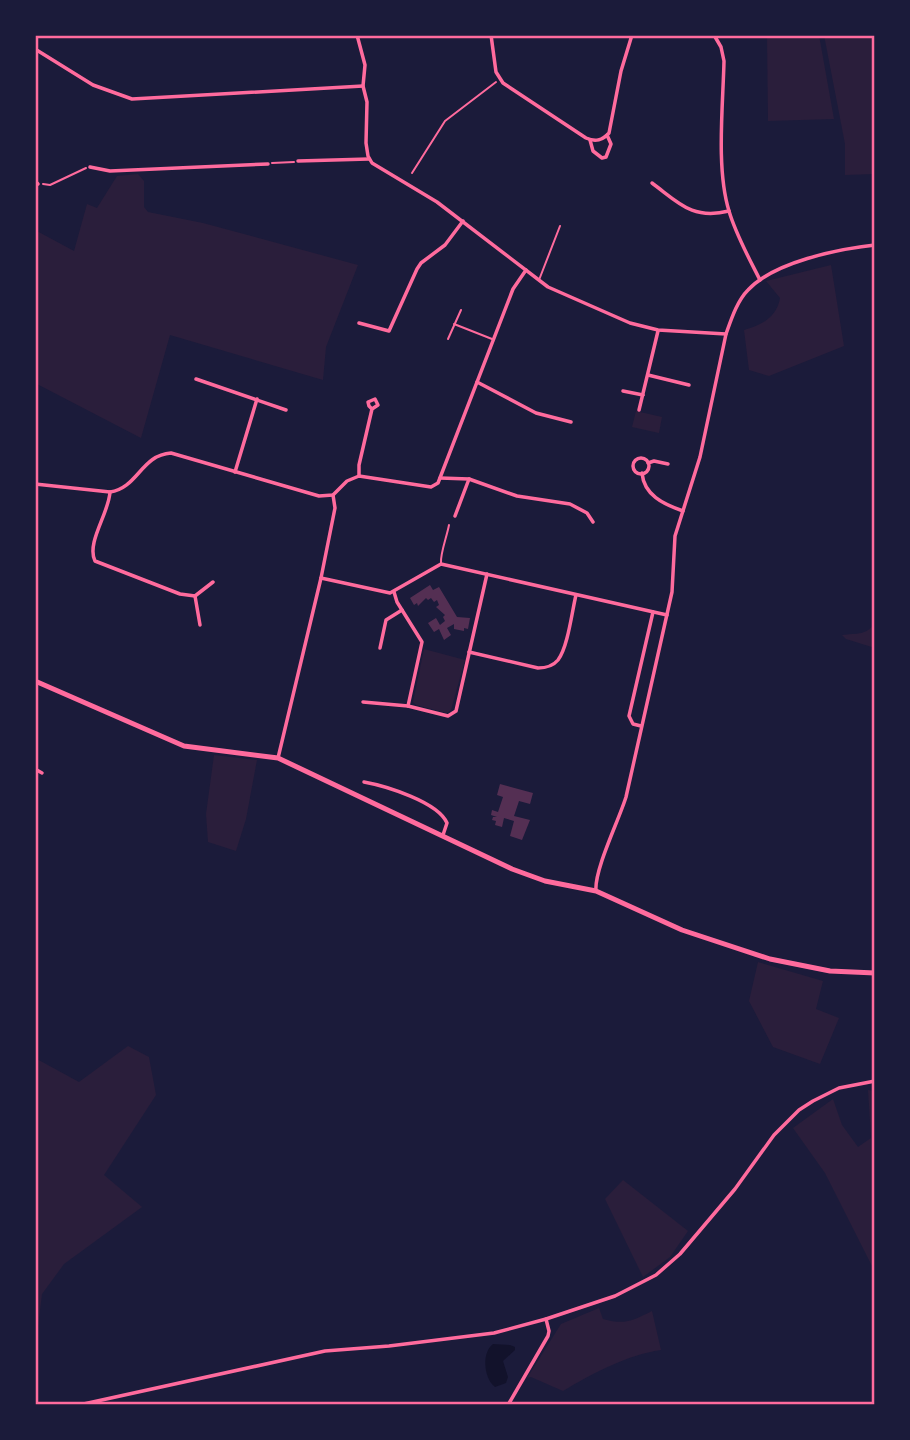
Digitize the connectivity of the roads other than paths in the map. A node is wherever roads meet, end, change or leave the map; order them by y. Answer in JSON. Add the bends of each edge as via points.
{"nodes":[{"id":1,"x":358,"y":35,"type":"edge"},
{"id":2,"x":491,"y":35,"type":"edge"},
{"id":3,"x":632,"y":35,"type":"edge"},
{"id":4,"x":714,"y":35,"type":"edge"},
{"id":5,"x":35,"y":49,"type":"edge"},
{"id":6,"x":363,"y":86,"type":"junction"},
{"id":7,"x":607,"y":135,"type":"junction"},
{"id":8,"x":590,"y":140,"type":"junction"},
{"id":9,"x":369,"y":159,"type":"junction"},
{"id":10,"x":298,"y":161,"type":"road end"},
{"id":11,"x":268,"y":164,"type":"road end"},
{"id":12,"x":90,"y":167,"type":"road end"},
{"id":13,"x":652,"y":183,"type":"dead end"},
{"id":14,"x":729,"y":211,"type":"junction"},
{"id":15,"x":463,"y":221,"type":"junction"},
{"id":16,"x":560,"y":226,"type":"dead end"},
{"id":17,"x":875,"y":245,"type":"edge"},
{"id":18,"x":526,"y":270,"type":"junction"},
{"id":19,"x":760,"y":280,"type":"junction"},
{"id":20,"x":539,"y":281,"type":"junction"},
{"id":21,"x":461,"y":310,"type":"dead end"},
{"id":22,"x":359,"y":323,"type":"dead end"},
{"id":23,"x":454,"y":324,"type":"junction"},
{"id":24,"x":658,"y":330,"type":"junction"},
{"id":25,"x":726,"y":334,"type":"junction"},
{"id":26,"x":448,"y":339,"type":"dead end"},
{"id":27,"x":492,"y":339,"type":"junction"},
{"id":28,"x":648,"y":375,"type":"junction"},
{"id":29,"x":196,"y":379,"type":"dead end"},
{"id":30,"x":476,"y":382,"type":"junction"},
{"id":31,"x":689,"y":385,"type":"dead end"},
{"id":32,"x":623,"y":391,"type":"dead end"},
{"id":33,"x":643,"y":395,"type":"junction"},
{"id":34,"x":257,"y":399,"type":"junction"},
{"id":35,"x":372,"y":409,"type":"dead end"},
{"id":36,"x":286,"y":410,"type":"dead end"},
{"id":37,"x":639,"y":410,"type":"dead end"},
{"id":38,"x":571,"y":422,"type":"dead end"},
{"id":39,"x":648,"y":463,"type":"junction"},
{"id":40,"x":668,"y":464,"type":"dead end"},
{"id":41,"x":235,"y":472,"type":"junction"},
{"id":42,"x":642,"y":473,"type":"junction"},
{"id":43,"x":359,"y":476,"type":"junction"},
{"id":44,"x":440,"y":478,"type":"junction"},
{"id":45,"x":469,"y":479,"type":"junction"},
{"id":46,"x":35,"y":484,"type":"edge"},
{"id":47,"x":110,"y":492,"type":"junction"},
{"id":48,"x":333,"y":495,"type":"junction"},
{"id":49,"x":682,"y":511,"type":"junction"},
{"id":50,"x":455,"y":516,"type":"dead end"},
{"id":51,"x":593,"y":522,"type":"dead end"},
{"id":52,"x":449,"y":525,"type":"dead end"},
{"id":53,"x":441,"y":564,"type":"junction"},
{"id":54,"x":487,"y":574,"type":"junction"},
{"id":55,"x":321,"y":578,"type":"junction"},
{"id":56,"x":213,"y":582,"type":"dead end"},
{"id":57,"x":394,"y":592,"type":"junction"},
{"id":58,"x":576,"y":594,"type":"junction"},
{"id":59,"x":195,"y":596,"type":"junction"},
{"id":60,"x":402,"y":610,"type":"junction"},
{"id":61,"x":653,"y":612,"type":"junction"},
{"id":62,"x":667,"y":615,"type":"junction"},
{"id":63,"x":200,"y":625,"type":"dead end"},
{"id":64,"x":380,"y":648,"type":"dead end"},
{"id":65,"x":469,"y":652,"type":"junction"},
{"id":66,"x":35,"y":683,"type":"edge"},
{"id":67,"x":363,"y":702,"type":"dead end"},
{"id":68,"x":408,"y":706,"type":"junction"},
{"id":69,"x":641,"y":726,"type":"junction"},
{"id":70,"x":278,"y":758,"type":"junction"},
{"id":71,"x":35,"y":769,"type":"edge"},
{"id":72,"x":42,"y":773,"type":"dead end"},
{"id":73,"x":364,"y":782,"type":"dead end"},
{"id":74,"x":443,"y":835,"type":"junction"},
{"id":75,"x":596,"y":891,"type":"junction"},
{"id":76,"x":875,"y":973,"type":"edge"},
{"id":77,"x":875,"y":1081,"type":"edge"},
{"id":78,"x":546,"y":1320,"type":"junction"},
{"id":79,"x":79,"y":1405,"type":"edge"},
{"id":80,"x":508,"y":1405,"type":"edge"}],
"edges":[{"from":1,"to":6,"type":"street","via":[[365,65]]},
{"from":2,"to":8,"type":"street","via":[[496,72],[507,87]]},
{"from":3,"to":7,"type":"street"},
{"from":4,"to":14,"type":"street","via":[[723,53],[723,171]]},
{"from":5,"to":6,"type":"street","via":[[93,85],[132,99]]},
{"from":6,"to":9,"type":"street"},
{"from":7,"to":8,"type":"street"},
{"from":7,"to":8,"type":"street","via":[[611,148],[603,158],[591,148]]},
{"from":9,"to":10,"type":"street"},
{"from":9,"to":15,"type":"street"},
{"from":11,"to":12,"type":"street","via":[[110,171]]},
{"from":13,"to":14,"type":"street","via":[[693,212]]},
{"from":14,"to":19,"type":"street"},
{"from":15,"to":18,"type":"street"},
{"from":15,"to":22,"type":"street","via":[[445,245],[421,263],[389,331]]},
{"from":16,"to":20,"type":"lane"},
{"from":17,"to":19,"type":"street","via":[[832,251]]},
{"from":18,"to":20,"type":"street"},
{"from":18,"to":27,"type":"street"},
{"from":19,"to":25,"type":"street","via":[[744,295]]},
{"from":20,"to":24,"type":"street","via":[[630,323]]},
{"from":21,"to":23,"type":"lane"},
{"from":23,"to":26,"type":"lane"},
{"from":23,"to":27,"type":"lane"},
{"from":24,"to":25,"type":"street"},
{"from":24,"to":28,"type":"street"},
{"from":25,"to":49,"type":"street","via":[[700,457]]},
{"from":27,"to":30,"type":"street"},
{"from":28,"to":31,"type":"street"},
{"from":28,"to":33,"type":"street"},
{"from":29,"to":34,"type":"street"},
{"from":30,"to":38,"type":"street","via":[[536,413]]},
{"from":30,"to":44,"type":"street"},
{"from":32,"to":33,"type":"street"},
{"from":33,"to":37,"type":"street"},
{"from":34,"to":36,"type":"street"},
{"from":34,"to":41,"type":"street"},
{"from":35,"to":43,"type":"street"},
{"from":39,"to":40,"type":"street"},
{"from":39,"to":42,"type":"street"},
{"from":39,"to":42,"type":"street","via":[[642,458],[634,463],[634,470]]},
{"from":41,"to":47,"type":"street","via":[[163,454],[150,460],[124,488]]},
{"from":41,"to":48,"type":"street","via":[[319,496]]},
{"from":42,"to":49,"type":"street","via":[[647,491]]},
{"from":43,"to":44,"type":"street","via":[[426,488],[435,486]]},
{"from":43,"to":48,"type":"street"},
{"from":44,"to":45,"type":"street"},
{"from":45,"to":50,"type":"street"},
{"from":45,"to":51,"type":"street","via":[[517,496],[570,504]]},
{"from":46,"to":47,"type":"street"},
{"from":47,"to":59,"type":"street","via":[[93,558],[99,564]]},
{"from":48,"to":55,"type":"street","via":[[335,508]]},
{"from":49,"to":62,"type":"street","via":[[673,545]]},
{"from":52,"to":53,"type":"lane"},
{"from":53,"to":54,"type":"street"},
{"from":53,"to":57,"type":"street"},
{"from":54,"to":58,"type":"street"},
{"from":54,"to":65,"type":"street"},
{"from":55,"to":57,"type":"street"},
{"from":55,"to":70,"type":"street"},
{"from":56,"to":59,"type":"street"},
{"from":57,"to":60,"type":"street"},
{"from":58,"to":61,"type":"street"},
{"from":58,"to":65,"type":"street","via":[[556,663],[538,668]]},
{"from":59,"to":63,"type":"street"},
{"from":60,"to":64,"type":"street","via":[[386,620]]},
{"from":60,"to":68,"type":"street","via":[[422,642]]},
{"from":61,"to":62,"type":"street"},
{"from":61,"to":69,"type":"street","via":[[629,716]]},
{"from":62,"to":69,"type":"street"},
{"from":65,"to":68,"type":"street","via":[[454,713],[448,716]]},
{"from":66,"to":70,"type":"main road","via":[[184,746]]},
{"from":67,"to":68,"type":"street"},
{"from":69,"to":75,"type":"street","via":[[626,797],[596,876]]},
{"from":70,"to":74,"type":"main road"},
{"from":71,"to":72,"type":"street"},
{"from":73,"to":74,"type":"street","via":[[414,798],[443,816],[447,823]]},
{"from":74,"to":75,"type":"main road","via":[[512,869]]},
{"from":75,"to":76,"type":"main road","via":[[682,930],[770,960],[830,971]]},
{"from":77,"to":78,"type":"street","via":[[824,1094],[786,1121],[715,1214],[656,1275],[615,1296]]},
{"from":78,"to":79,"type":"street","via":[[475,1336],[326,1351]]},
{"from":78,"to":80,"type":"street","via":[[548,1336]]}]}
